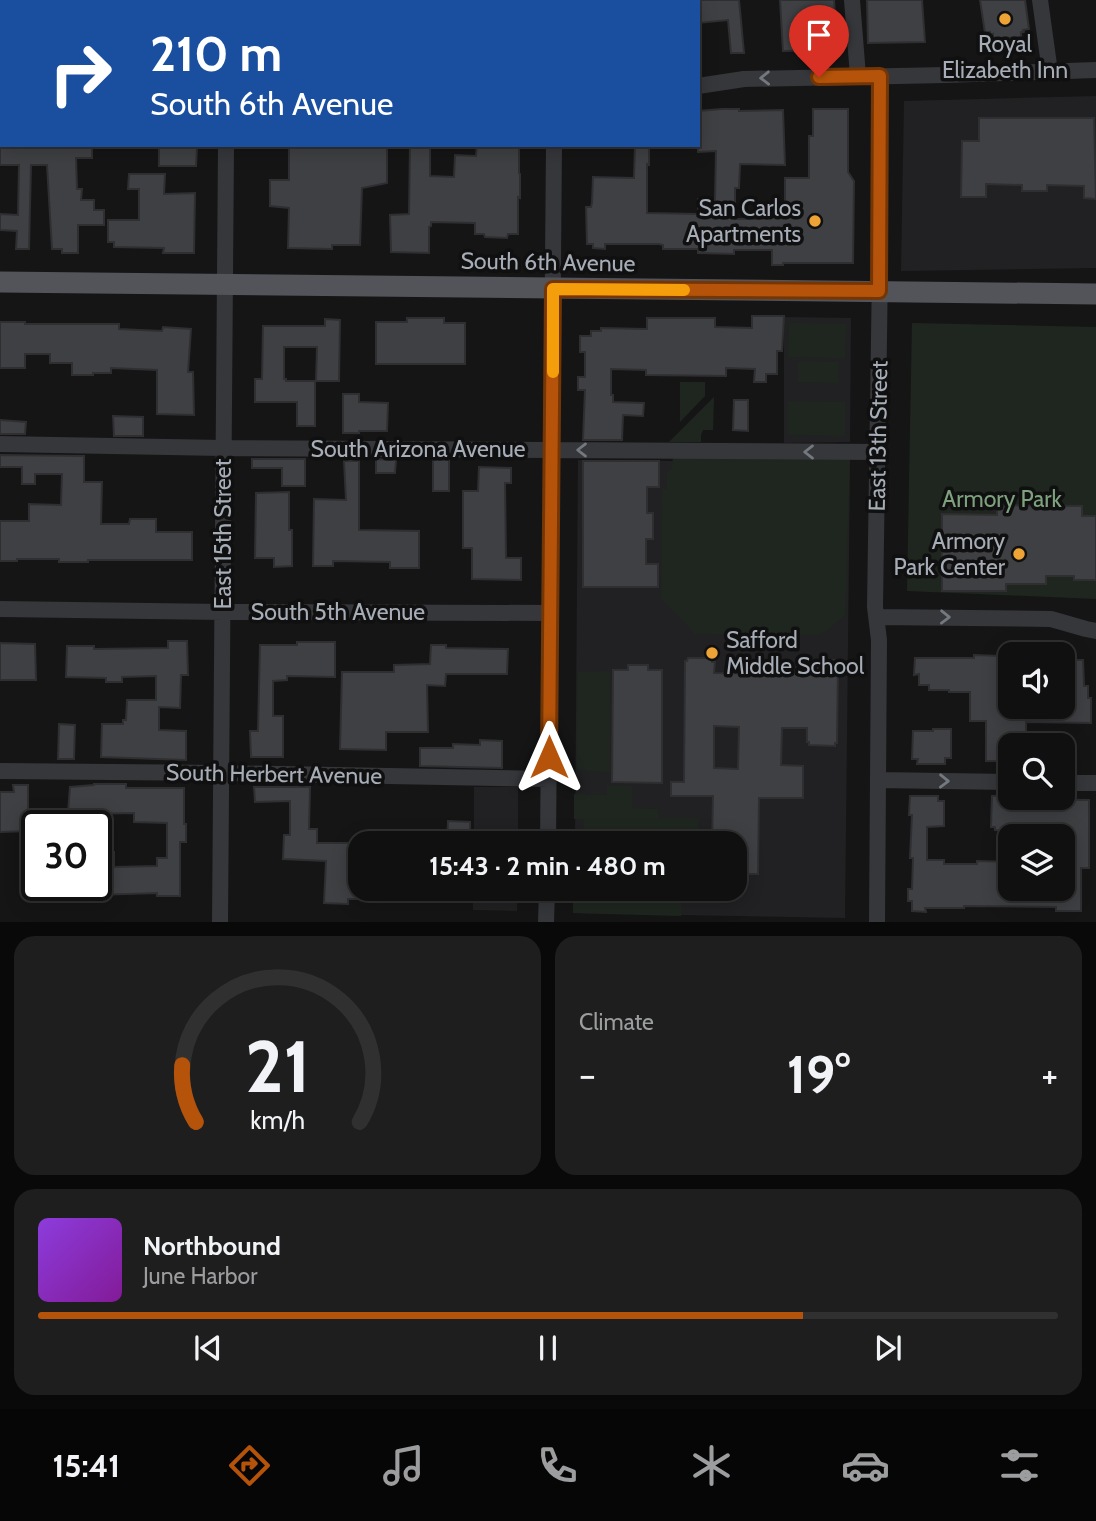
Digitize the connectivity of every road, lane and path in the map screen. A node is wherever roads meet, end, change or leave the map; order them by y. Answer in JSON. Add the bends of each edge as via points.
{"nodes":[{"id":1,"x":852,"y":0,"type":"edge"},
{"id":2,"x":1040,"y":0,"type":"edge"},
{"id":3,"x":1096,"y":70,"type":"edge"},
{"id":4,"x":1050,"y":72,"type":"junction"},
{"id":5,"x":858,"y":76,"type":"junction"},
{"id":6,"x":880,"y":76,"type":"junction"},
{"id":7,"x":700,"y":86,"type":"edge"},
{"id":8,"x":226,"y":147,"type":"edge"},
{"id":9,"x":554,"y":147,"type":"edge"},
{"id":10,"x":0,"y":282,"type":"edge"},
{"id":11,"x":224,"y":284,"type":"junction"},
{"id":12,"x":553,"y":289,"type":"junction"},
{"id":13,"x":879,"y":291,"type":"junction"},
{"id":14,"x":1096,"y":294,"type":"edge"},
{"id":15,"x":0,"y":444,"type":"edge"},
{"id":16,"x":223,"y":448,"type":"junction"},
{"id":17,"x":552,"y":450,"type":"junction"},
{"id":18,"x":878,"y":452,"type":"junction"},
{"id":19,"x":0,"y":609,"type":"edge"},
{"id":20,"x":223,"y":612,"type":"junction"},
{"id":21,"x":550,"y":613,"type":"junction"},
{"id":22,"x":877,"y":617,"type":"junction"},
{"id":23,"x":1096,"y":631,"type":"edge"},
{"id":24,"x":0,"y":771,"type":"edge"},
{"id":25,"x":221,"y":773,"type":"junction"},
{"id":26,"x":549,"y":779,"type":"junction"},
{"id":27,"x":878,"y":780,"type":"junction"},
{"id":28,"x":998,"y":782,"type":"edge"},
{"id":29,"x":1075,"y":783,"type":"edge"},
{"id":30,"x":1096,"y":783,"type":"edge"},
{"id":31,"x":548,"y":831,"type":"edge"},
{"id":32,"x":547,"y":901,"type":"edge"},
{"id":33,"x":220,"y":922,"type":"edge"},
{"id":34,"x":546,"y":922,"type":"edge"},
{"id":35,"x":877,"y":922,"type":"edge"}],
"edges":[{"from":1,"to":5,"type":"street"},
{"from":2,"to":4,"type":"street"},
{"from":3,"to":4,"type":"street"},
{"from":4,"to":6,"type":"street"},
{"from":5,"to":6,"type":"street"},
{"from":5,"to":7,"type":"street","one_way":true,"via":[[744,79]]},
{"from":6,"to":13,"type":"street","name":"East 13th Street"},
{"from":8,"to":11,"type":"street","name":"East 15th Street"},
{"from":9,"to":12,"type":"street"},
{"from":10,"to":11,"type":"main road","name":"South 6th Avenue"},
{"from":11,"to":12,"type":"main road","name":"South 6th Avenue"},
{"from":11,"to":16,"type":"street","name":"East 15th Street"},
{"from":12,"to":13,"type":"main road","name":"South 6th Avenue"},
{"from":12,"to":17,"type":"street"},
{"from":13,"to":14,"type":"main road","name":"South 6th Avenue"},
{"from":13,"to":18,"type":"street","name":"East 13th Street"},
{"from":15,"to":16,"type":"street","name":"South Arizona Avenue"},
{"from":16,"to":17,"type":"street","name":"South Arizona Avenue"},
{"from":16,"to":20,"type":"street","name":"East 15th Street"},
{"from":18,"to":17,"type":"street","name":"South Arizona Avenue","one_way":true},
{"from":17,"to":21,"type":"street"},
{"from":18,"to":22,"type":"street","name":"East 13th Street"},
{"from":19,"to":20,"type":"street","name":"South 5th Avenue"},
{"from":20,"to":21,"type":"street","name":"South 5th Avenue"},
{"from":20,"to":25,"type":"street","name":"East 15th Street"},
{"from":21,"to":26,"type":"street"},
{"from":22,"to":23,"type":"street","one_way":true,"via":[[1051,619]]},
{"from":22,"to":27,"type":"street","name":"East 13th Street"},
{"from":24,"to":25,"type":"street","name":"South Herbert Avenue"},
{"from":25,"to":26,"type":"street","name":"South Herbert Avenue"},
{"from":25,"to":33,"type":"street","name":"East 15th Street"},
{"from":26,"to":31,"type":"street"},
{"from":27,"to":28,"type":"street","one_way":true},
{"from":27,"to":35,"type":"street","name":"East 13th Street"},
{"from":29,"to":30,"type":"street"},
{"from":32,"to":34,"type":"street"}]}
